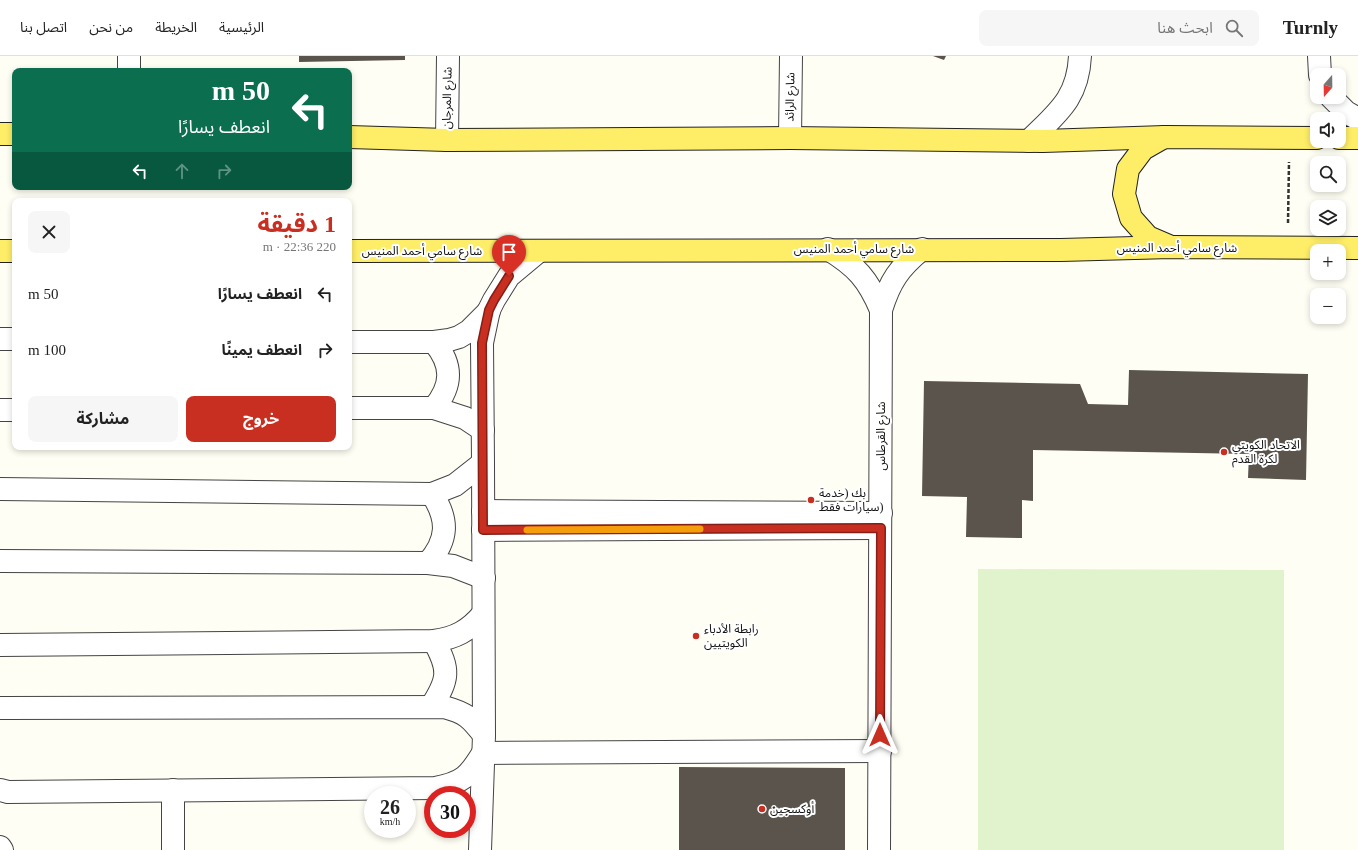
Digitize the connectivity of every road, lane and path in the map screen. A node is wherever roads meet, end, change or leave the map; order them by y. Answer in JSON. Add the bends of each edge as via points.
{"nodes":[{"id":1,"x":129,"y":56,"type":"edge"},
{"id":2,"x":448,"y":56,"type":"edge"},
{"id":3,"x":791,"y":56,"type":"edge"},
{"id":4,"x":1080,"y":56,"type":"edge"},
{"id":5,"x":1318,"y":56,"type":"edge"},
{"id":6,"x":129,"y":68,"type":"edge"},
{"id":7,"x":1319,"y":68,"type":"edge"},
{"id":8,"x":1338,"y":104,"type":"edge"},
{"id":9,"x":1358,"y":119,"type":"edge"},
{"id":10,"x":0,"y":134,"type":"edge"},
{"id":11,"x":12,"y":134,"type":"edge"},
{"id":12,"x":352,"y":137,"type":"edge"},
{"id":13,"x":1165,"y":137,"type":"junction"},
{"id":14,"x":790,"y":138,"type":"junction"},
{"id":15,"x":1290,"y":138,"type":"junction"},
{"id":16,"x":1310,"y":138,"type":"edge"},
{"id":17,"x":1346,"y":138,"type":"edge"},
{"id":18,"x":1358,"y":138,"type":"edge"},
{"id":19,"x":447,"y":140,"type":"junction"},
{"id":20,"x":1029,"y":141,"type":"junction"},
{"id":21,"x":1171,"y":247,"type":"junction"},
{"id":22,"x":1288,"y":248,"type":"junction"},
{"id":23,"x":828,"y":249,"type":"junction"},
{"id":24,"x":922,"y":249,"type":"junction"},
{"id":25,"x":1356,"y":249,"type":"edge"},
{"id":26,"x":0,"y":251,"type":"edge"},
{"id":27,"x":12,"y":251,"type":"edge"},
{"id":28,"x":352,"y":251,"type":"edge"},
{"id":29,"x":539,"y":251,"type":"junction"},
{"id":30,"x":489,"y":310,"type":"junction"},
{"id":31,"x":881,"y":310,"type":"junction"},
{"id":32,"x":0,"y":339,"type":"edge"},
{"id":33,"x":12,"y":339,"type":"edge"},
{"id":34,"x":352,"y":342,"type":"edge"},
{"id":35,"x":434,"y":342,"type":"junction"},
{"id":36,"x":352,"y":408,"type":"edge"},
{"id":37,"x":434,"y":408,"type":"junction"},
{"id":38,"x":0,"y":410,"type":"edge"},
{"id":39,"x":12,"y":410,"type":"edge"},
{"id":40,"x":483,"y":430,"type":"junction"},
{"id":41,"x":483,"y":463,"type":"junction"},
{"id":42,"x":0,"y":489,"type":"edge"},
{"id":43,"x":432,"y":494,"type":"junction"},
{"id":44,"x":483,"y":520,"type":"junction"},
{"id":45,"x":881,"y":521,"type":"junction"},
{"id":46,"x":0,"y":562,"type":"edge"},
{"id":47,"x":428,"y":563,"type":"junction"},
{"id":48,"x":484,"y":578,"type":"junction"},
{"id":49,"x":483,"y":614,"type":"junction"},
{"id":50,"x":434,"y":641,"type":"junction"},
{"id":51,"x":0,"y":645,"type":"edge"},
{"id":52,"x":431,"y":707,"type":"junction"},
{"id":53,"x":0,"y":708,"type":"edge"},
{"id":54,"x":483,"y":744,"type":"junction"},
{"id":55,"x":880,"y":751,"type":"junction"},
{"id":56,"x":0,"y":790,"type":"edge"},
{"id":57,"x":173,"y":790,"type":"junction"},
{"id":58,"x":0,"y":847,"type":"edge"},
{"id":59,"x":2,"y":850,"type":"edge"},
{"id":60,"x":173,"y":850,"type":"edge"},
{"id":61,"x":480,"y":850,"type":"edge"},
{"id":62,"x":879,"y":850,"type":"edge"}],
"edges":[{"from":1,"to":6,"type":"street"},
{"from":2,"to":19,"type":"street","name":"شارع المرجان"},
{"from":3,"to":14,"type":"street","name":"شارع الرائد"},
{"from":4,"to":20,"type":"street","via":[[1073,91],[1062,108]]},
{"from":5,"to":7,"type":"street"},
{"from":8,"to":9,"type":"street"},
{"from":10,"to":11,"type":"main road"},
{"from":12,"to":19,"type":"main road"},
{"from":13,"to":15,"type":"main road"},
{"from":13,"to":20,"type":"main road"},
{"from":13,"to":21,"type":"main road","via":[[1143,149],[1128,169],[1124,194],[1131,218],[1148,237]]},
{"from":14,"to":19,"type":"main road"},
{"from":14,"to":20,"type":"main road"},
{"from":15,"to":16,"type":"main road"},
{"from":15,"to":22,"type":"path"},
{"from":17,"to":18,"type":"main road"},
{"from":21,"to":22,"type":"main road","name":"شارع سامي أحمد المنيس"},
{"from":21,"to":24,"type":"main road","name":"شارع سامي أحمد المنيس","via":[[1062,250]]},
{"from":22,"to":25,"type":"main road","name":"شارع سامي أحمد المنيس"},
{"from":23,"to":24,"type":"main road","name":"شارع سامي أحمد المنيس"},
{"from":23,"to":29,"type":"main road","name":"شارع سامي أحمد المنيس"},
{"from":23,"to":31,"type":"street","name":"شارع القرطاس","via":[[846,260],[861,274],[873,290]]},
{"from":24,"to":31,"type":"street","name":"شارع القرطاس","via":[[896,275]]},
{"from":26,"to":27,"type":"main road"},
{"from":28,"to":29,"type":"main road","name":"شارع سامي أحمد المنيس"},
{"from":29,"to":30,"type":"street","via":[[509,276]]},
{"from":30,"to":35,"type":"street","via":[[469,331],[459,337]]},
{"from":30,"to":40,"type":"street","via":[[482,343]]},
{"from":31,"to":45,"type":"street","name":"شارع القرطاس"},
{"from":32,"to":33,"type":"street"},
{"from":34,"to":35,"type":"street"},
{"from":35,"to":37,"type":"street","via":[[442,352],[449,375],[447,388]]},
{"from":36,"to":37,"type":"street"},
{"from":37,"to":40,"type":"street","via":[[465,418]]},
{"from":38,"to":39,"type":"street"},
{"from":40,"to":41,"type":"street"},
{"from":41,"to":43,"type":"street","via":[[455,485]]},
{"from":41,"to":44,"type":"street"},
{"from":42,"to":43,"type":"street"},
{"from":43,"to":47,"type":"street","via":[[439,505],[444,530],[442,542]]},
{"from":44,"to":45,"type":"street"},
{"from":44,"to":48,"type":"street"},
{"from":45,"to":55,"type":"street","name":"شارع القرطاس"},
{"from":46,"to":47,"type":"street"},
{"from":47,"to":48,"type":"street","via":[[453,566]]},
{"from":48,"to":49,"type":"street"},
{"from":49,"to":50,"type":"street","via":[[465,631],[448,639]]},
{"from":49,"to":54,"type":"street"},
{"from":50,"to":51,"type":"street"},
{"from":50,"to":52,"type":"street","via":[[443,657],[446,672],[442,690]]},
{"from":52,"to":53,"type":"street"},
{"from":52,"to":54,"type":"street","via":[[444,707],[461,712],[475,724]]},
{"from":54,"to":55,"type":"street"},
{"from":54,"to":57,"type":"street","via":[[473,770],[454,783],[435,788]]},
{"from":54,"to":61,"type":"street"},
{"from":55,"to":62,"type":"street","name":"شارع القرطاس"},
{"from":56,"to":57,"type":"street"},
{"from":57,"to":60,"type":"street"},
{"from":58,"to":59,"type":"street"}]}
